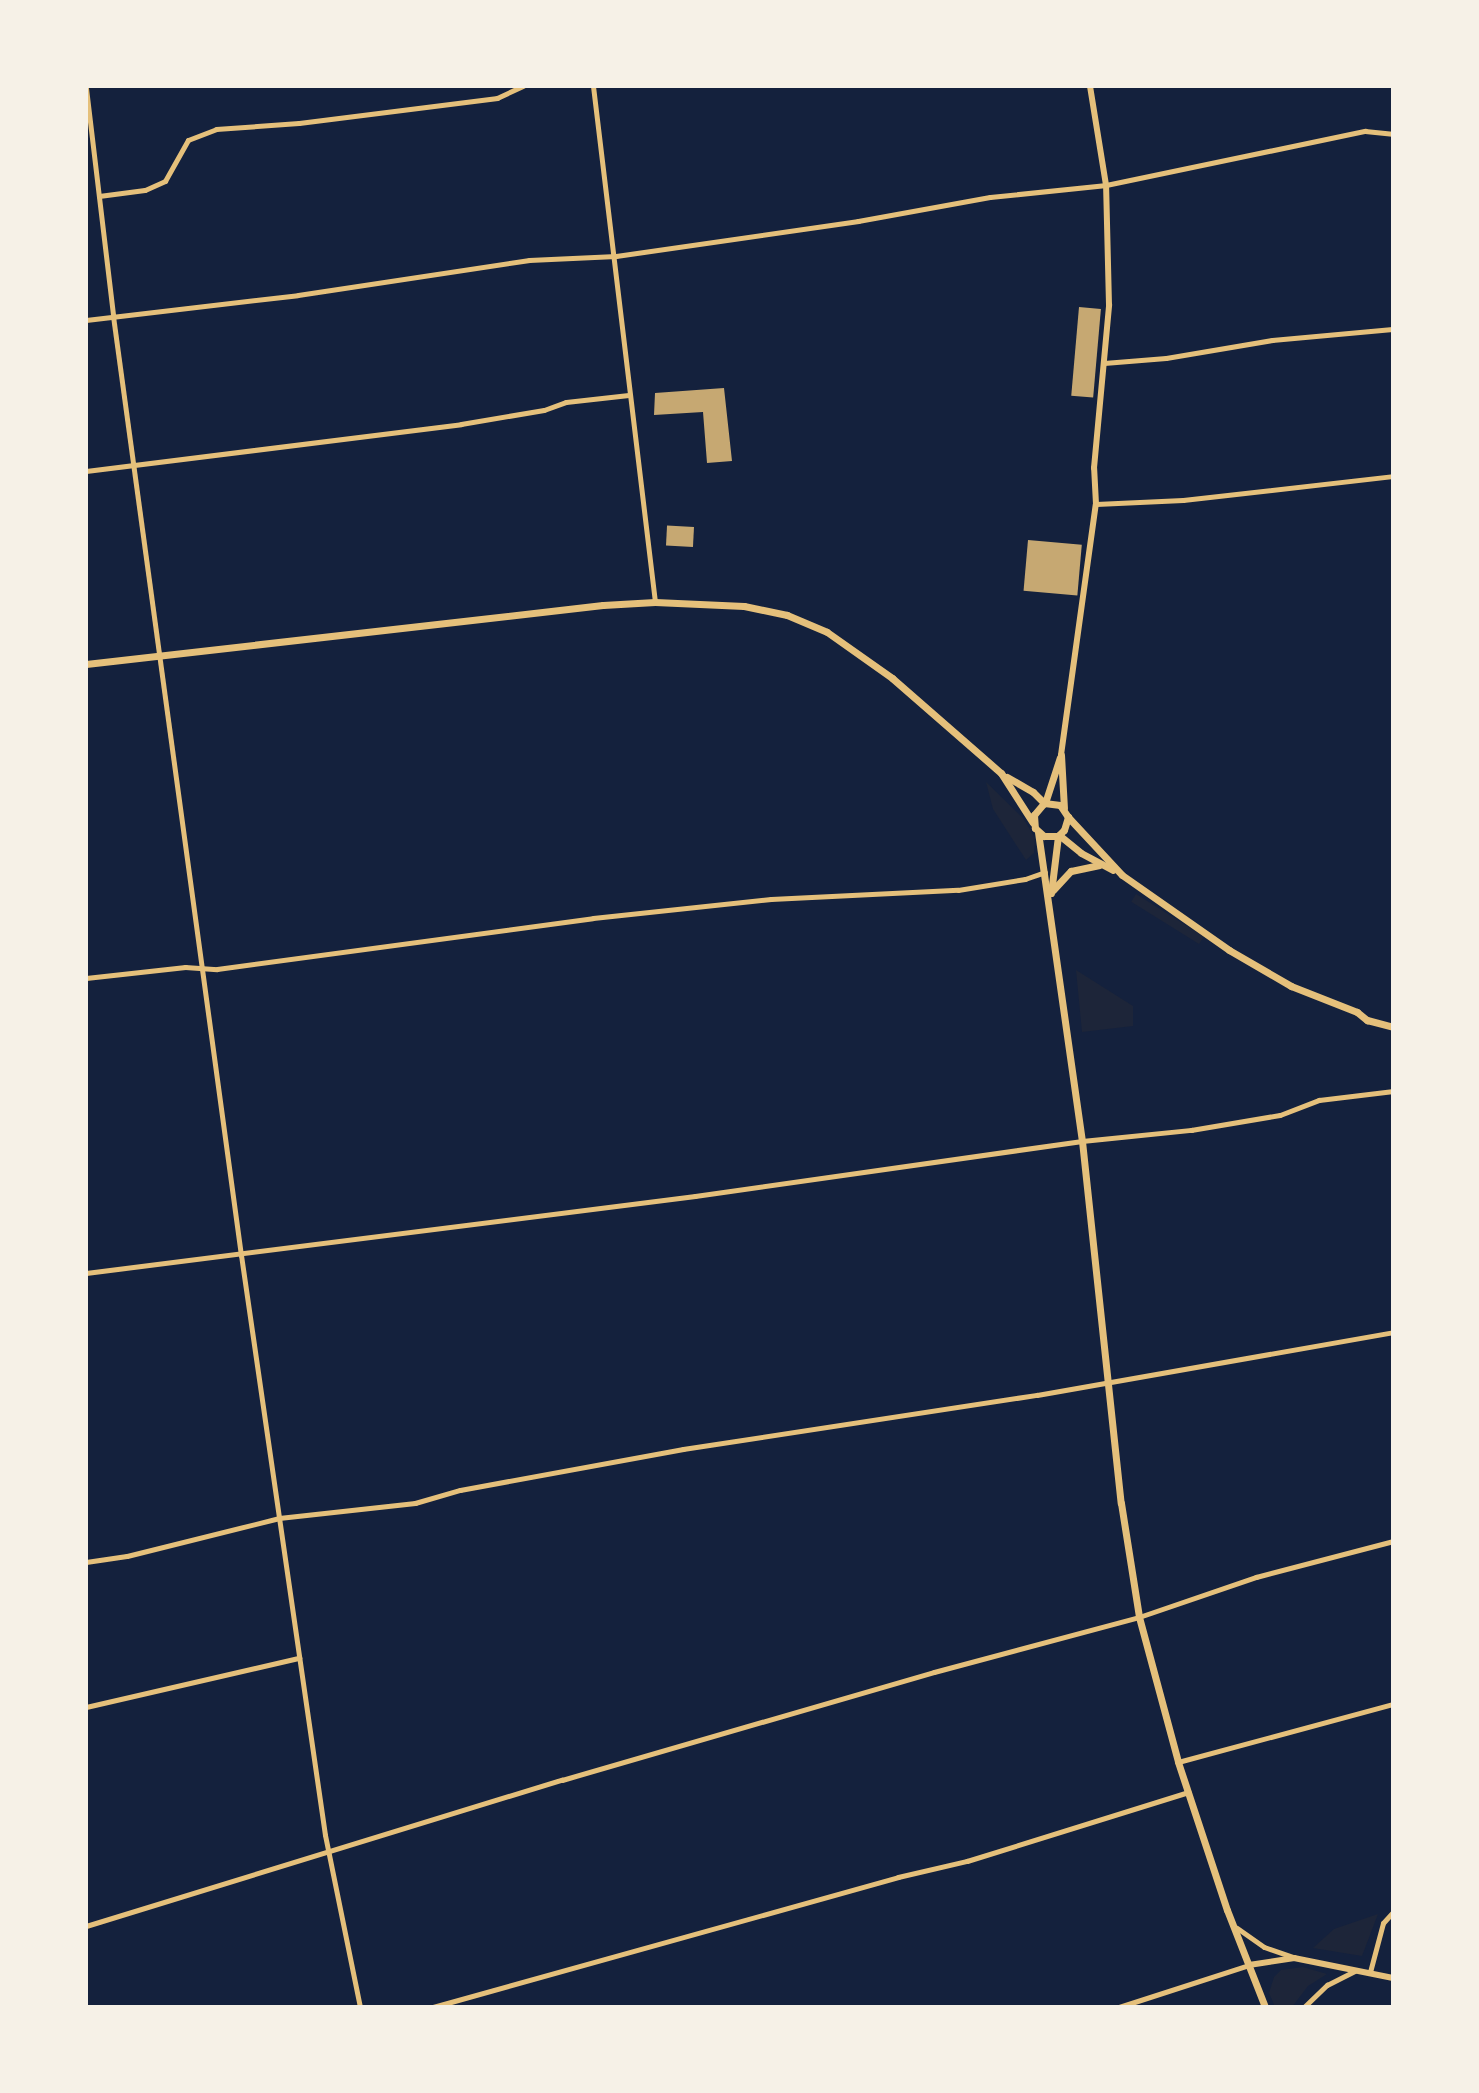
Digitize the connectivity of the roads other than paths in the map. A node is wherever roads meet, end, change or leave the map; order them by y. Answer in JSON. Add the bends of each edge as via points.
{"nodes":[{"id":1,"x":523,"y":86,"type":"edge"},
{"id":2,"x":593,"y":86,"type":"edge"},
{"id":3,"x":1090,"y":86,"type":"edge"},
{"id":4,"x":86,"y":88,"type":"edge"},
{"id":5,"x":1393,"y":122,"type":"edge"},
{"id":6,"x":1393,"y":134,"type":"edge"},
{"id":7,"x":89,"y":143,"type":"edge"},
{"id":8,"x":1106,"y":185,"type":"junction"},
{"id":9,"x":99,"y":196,"type":"junction"},
{"id":10,"x":616,"y":256,"type":"junction"},
{"id":11,"x":113,"y":316,"type":"junction"},
{"id":12,"x":86,"y":320,"type":"edge"},
{"id":13,"x":1393,"y":329,"type":"edge"},
{"id":14,"x":1104,"y":363,"type":"junction"},
{"id":15,"x":629,"y":395,"type":"junction"},
{"id":16,"x":134,"y":464,"type":"junction"},
{"id":17,"x":86,"y":471,"type":"edge"},
{"id":18,"x":1393,"y":476,"type":"edge"},
{"id":19,"x":1096,"y":504,"type":"junction"},
{"id":20,"x":655,"y":602,"type":"junction"},
{"id":21,"x":160,"y":655,"type":"junction"},
{"id":22,"x":86,"y":664,"type":"edge"},
{"id":23,"x":1061,"y":755,"type":"junction"},
{"id":24,"x":1001,"y":773,"type":"junction"},
{"id":25,"x":1044,"y":803,"type":"junction"},
{"id":26,"x":1064,"y":808,"type":"junction"},
{"id":27,"x":1068,"y":817,"type":"junction"},
{"id":28,"x":1033,"y":823,"type":"junction"},
{"id":29,"x":1038,"y":832,"type":"junction"},
{"id":30,"x":1059,"y":835,"type":"junction"},
{"id":31,"x":1104,"y":865,"type":"junction"},
{"id":32,"x":1045,"y":872,"type":"junction"},
{"id":33,"x":1122,"y":875,"type":"junction"},
{"id":34,"x":1051,"y":891,"type":"junction"},
{"id":35,"x":1051,"y":907,"type":"junction"},
{"id":36,"x":201,"y":970,"type":"junction"},
{"id":37,"x":86,"y":978,"type":"edge"},
{"id":38,"x":1393,"y":1027,"type":"edge"},
{"id":39,"x":1393,"y":1091,"type":"edge"},
{"id":40,"x":1082,"y":1141,"type":"junction"},
{"id":41,"x":241,"y":1255,"type":"junction"},
{"id":42,"x":86,"y":1273,"type":"edge"},
{"id":43,"x":1393,"y":1332,"type":"edge"},
{"id":44,"x":1110,"y":1380,"type":"junction"},
{"id":45,"x":279,"y":1518,"type":"junction"},
{"id":46,"x":1393,"y":1541,"type":"edge"},
{"id":47,"x":86,"y":1562,"type":"edge"},
{"id":48,"x":1139,"y":1617,"type":"junction"},
{"id":49,"x":299,"y":1658,"type":"junction"},
{"id":50,"x":1393,"y":1704,"type":"edge"},
{"id":51,"x":86,"y":1707,"type":"edge"},
{"id":52,"x":1178,"y":1762,"type":"junction"},
{"id":53,"x":1188,"y":1792,"type":"junction"},
{"id":54,"x":328,"y":1850,"type":"junction"},
{"id":55,"x":1393,"y":1912,"type":"edge"},
{"id":56,"x":86,"y":1926,"type":"edge"},
{"id":57,"x":1237,"y":1928,"type":"junction"},
{"id":58,"x":1294,"y":1958,"type":"junction"},
{"id":59,"x":1249,"y":1965,"type":"junction"},
{"id":60,"x":1357,"y":1970,"type":"junction"},
{"id":61,"x":1370,"y":1972,"type":"junction"},
{"id":62,"x":1393,"y":1978,"type":"edge"},
{"id":63,"x":360,"y":2007,"type":"edge"},
{"id":64,"x":433,"y":2007,"type":"edge"},
{"id":65,"x":1119,"y":2007,"type":"edge"},
{"id":66,"x":1265,"y":2007,"type":"edge"},
{"id":67,"x":1304,"y":2007,"type":"edge"}],
"edges":[{"from":1,"to":9,"type":"street","via":[[497,98],[216,129],[188,140],[165,181],[145,190]]},
{"from":2,"to":10,"type":"street"},
{"from":3,"to":8,"type":"street"},
{"from":4,"to":7,"type":"street"},
{"from":5,"to":6,"type":"street"},
{"from":6,"to":8,"type":"street","via":[[1365,131]]},
{"from":7,"to":9,"type":"street"},
{"from":8,"to":10,"type":"street","via":[[990,197]]},
{"from":8,"to":14,"type":"street","via":[[1110,273]]},
{"from":9,"to":11,"type":"street"},
{"from":10,"to":11,"type":"street","via":[[529,260]]},
{"from":10,"to":15,"type":"street"},
{"from":11,"to":12,"type":"street"},
{"from":11,"to":16,"type":"street"},
{"from":13,"to":14,"type":"street"},
{"from":14,"to":19,"type":"street","via":[[1094,468]]},
{"from":15,"to":16,"type":"street","via":[[461,424]]},
{"from":15,"to":20,"type":"street"},
{"from":16,"to":17,"type":"street"},
{"from":16,"to":21,"type":"street"},
{"from":18,"to":19,"type":"street","via":[[1183,500]]},
{"from":19,"to":23,"type":"street"},
{"from":20,"to":21,"type":"main road"},
{"from":20,"to":24,"type":"main road","via":[[744,606],[787,615],[827,632],[892,678]]},
{"from":21,"to":22,"type":"main road"},
{"from":21,"to":36,"type":"street"},
{"from":23,"to":25,"type":"main road"},
{"from":23,"to":26,"type":"main road"},
{"from":24,"to":25,"type":"main road"},
{"from":24,"to":28,"type":"main road"},
{"from":25,"to":26,"type":"main road"},
{"from":25,"to":28,"type":"main road"},
{"from":26,"to":27,"type":"main road"},
{"from":27,"to":30,"type":"main road"},
{"from":27,"to":33,"type":"main road"},
{"from":28,"to":29,"type":"main road"},
{"from":29,"to":30,"type":"main road"},
{"from":29,"to":32,"type":"main road"},
{"from":30,"to":31,"type":"main road"},
{"from":30,"to":34,"type":"main road"},
{"from":31,"to":33,"type":"main road"},
{"from":31,"to":34,"type":"main road","via":[[1071,871]]},
{"from":32,"to":35,"type":"main road"},
{"from":32,"to":36,"type":"street","via":[[958,890],[771,899]]},
{"from":33,"to":38,"type":"main road","via":[[1291,986]]},
{"from":34,"to":35,"type":"main road"},
{"from":35,"to":40,"type":"main road"},
{"from":36,"to":37,"type":"street","via":[[185,967]]},
{"from":36,"to":41,"type":"street"},
{"from":39,"to":40,"type":"street","via":[[1319,1100],[1280,1115],[1191,1130]]},
{"from":40,"to":41,"type":"street"},
{"from":40,"to":44,"type":"main road"},
{"from":41,"to":42,"type":"street"},
{"from":41,"to":45,"type":"street"},
{"from":43,"to":44,"type":"street"},
{"from":44,"to":45,"type":"street","via":[[683,1449],[415,1503]]},
{"from":44,"to":48,"type":"main road","via":[[1121,1503]]},
{"from":45,"to":47,"type":"street"},
{"from":45,"to":49,"type":"street"},
{"from":46,"to":48,"type":"street","via":[[1256,1577]]},
{"from":48,"to":52,"type":"main road"},
{"from":48,"to":54,"type":"street"},
{"from":49,"to":51,"type":"street"},
{"from":49,"to":54,"type":"street"},
{"from":50,"to":52,"type":"street"},
{"from":52,"to":53,"type":"main road"},
{"from":53,"to":57,"type":"main road"},
{"from":53,"to":64,"type":"street","via":[[967,1861]]},
{"from":54,"to":56,"type":"street"},
{"from":54,"to":63,"type":"street"},
{"from":55,"to":61,"type":"street","via":[[1383,1923]]},
{"from":57,"to":58,"type":"street","via":[[1264,1947]]},
{"from":57,"to":59,"type":"main road"},
{"from":58,"to":59,"type":"street"},
{"from":58,"to":60,"type":"street"},
{"from":59,"to":65,"type":"street"},
{"from":59,"to":66,"type":"main road"},
{"from":60,"to":61,"type":"street"},
{"from":60,"to":67,"type":"street","via":[[1327,1985]]},
{"from":61,"to":62,"type":"street"}]}
